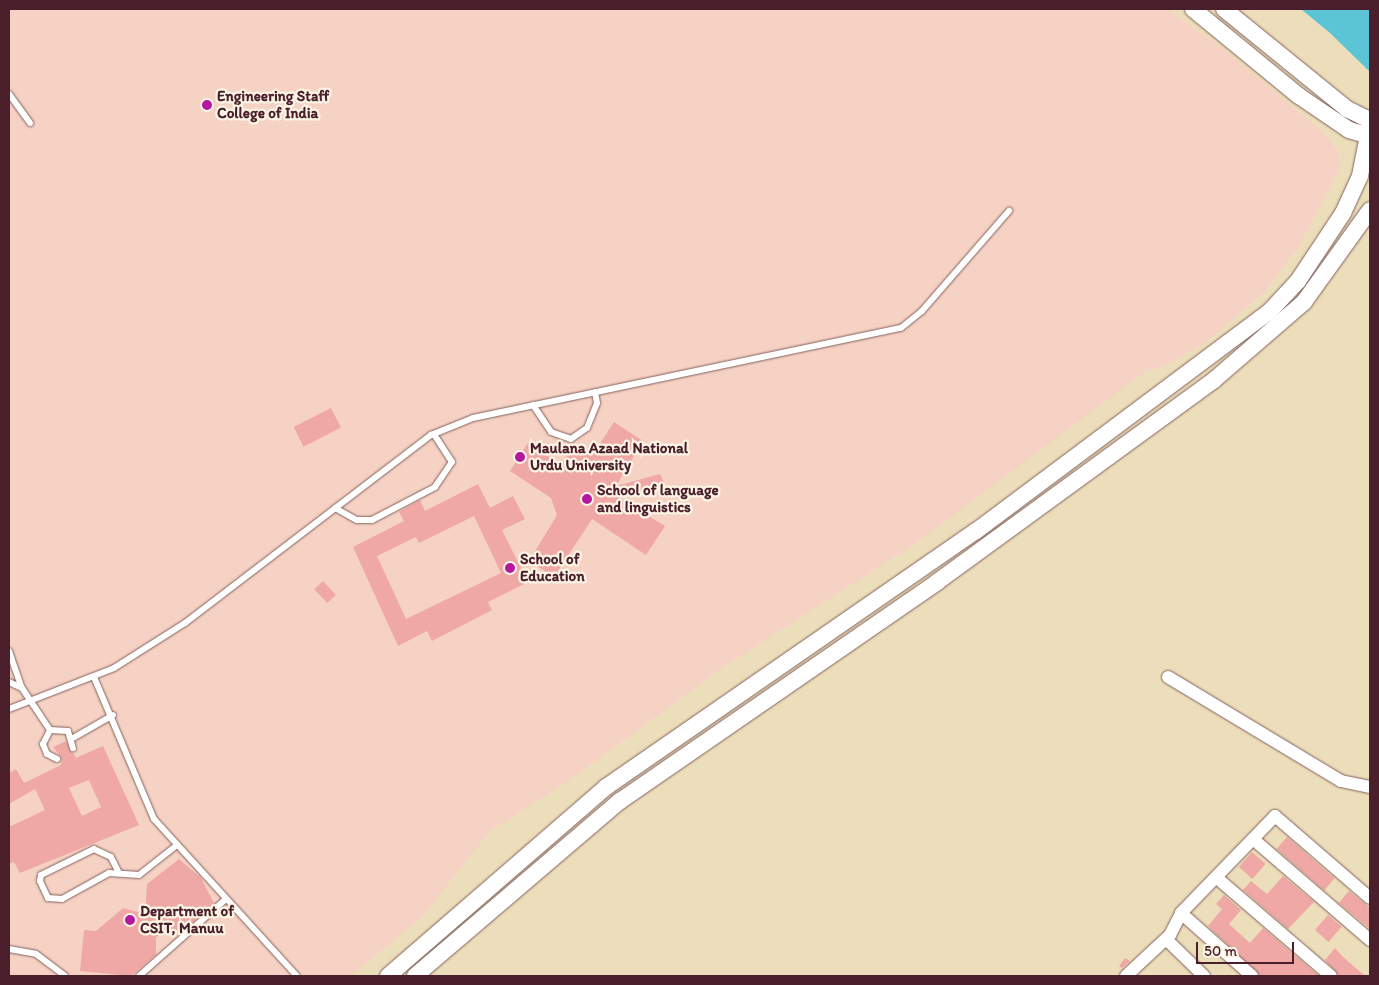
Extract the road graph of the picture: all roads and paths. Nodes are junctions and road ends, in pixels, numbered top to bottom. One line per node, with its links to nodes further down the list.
1 (1193, 9): 5 (street)
2 (1224, 9): 5 (street)
3 (9, 94): 4 (lane)
4 (30, 123)
5 (1370, 129): 38 (street)
6 (1370, 210): 39 (street)
7 (1009, 212): 8 (lane)
8 (596, 392): 9 (lane); 9 (lane)
9 (533, 405): 10 (lane)
10 (434, 434): 11 (lane); 11 (lane)
11 (335, 508): 13 (lane)
12 (9, 651): 16 (lane)
13 (94, 677): 17 (lane); 19 (lane)
14 (1168, 677): 24 (street)
15 (9, 682): 16 (lane)
16 (22, 688): 17 (lane)
17 (28, 701): 18 (lane); 20 (lane)
18 (9, 710)
19 (113, 715): 21 (lane); 26 (lane)
20 (50, 730): 21 (lane); 23 (lane)
21 (73, 738): 22 (lane)
22 (73, 748)
23 (56, 759)
24 (1370, 787)
25 (1253, 839): 28 (street); 29 (street); 33 (street)
26 (177, 845): 27 (lane); 30 (lane)
27 (119, 873): 27 (lane)
28 (1217, 878): 31 (street); 43 (street)
29 (1370, 898)
30 (225, 900): 36 (lane); 37 (lane)
31 (1180, 913): 32 (street); 42 (street)
32 (1166, 939): 40 (street); 41 (street)
33 (1370, 940)
34 (9, 949): 35 (lane)
35 (64, 976)
36 (139, 976)
37 (296, 976)
38 (388, 976)
39 (415, 976)
40 (1126, 976)
41 (1204, 976)
42 (1252, 976)
43 (1331, 976)

